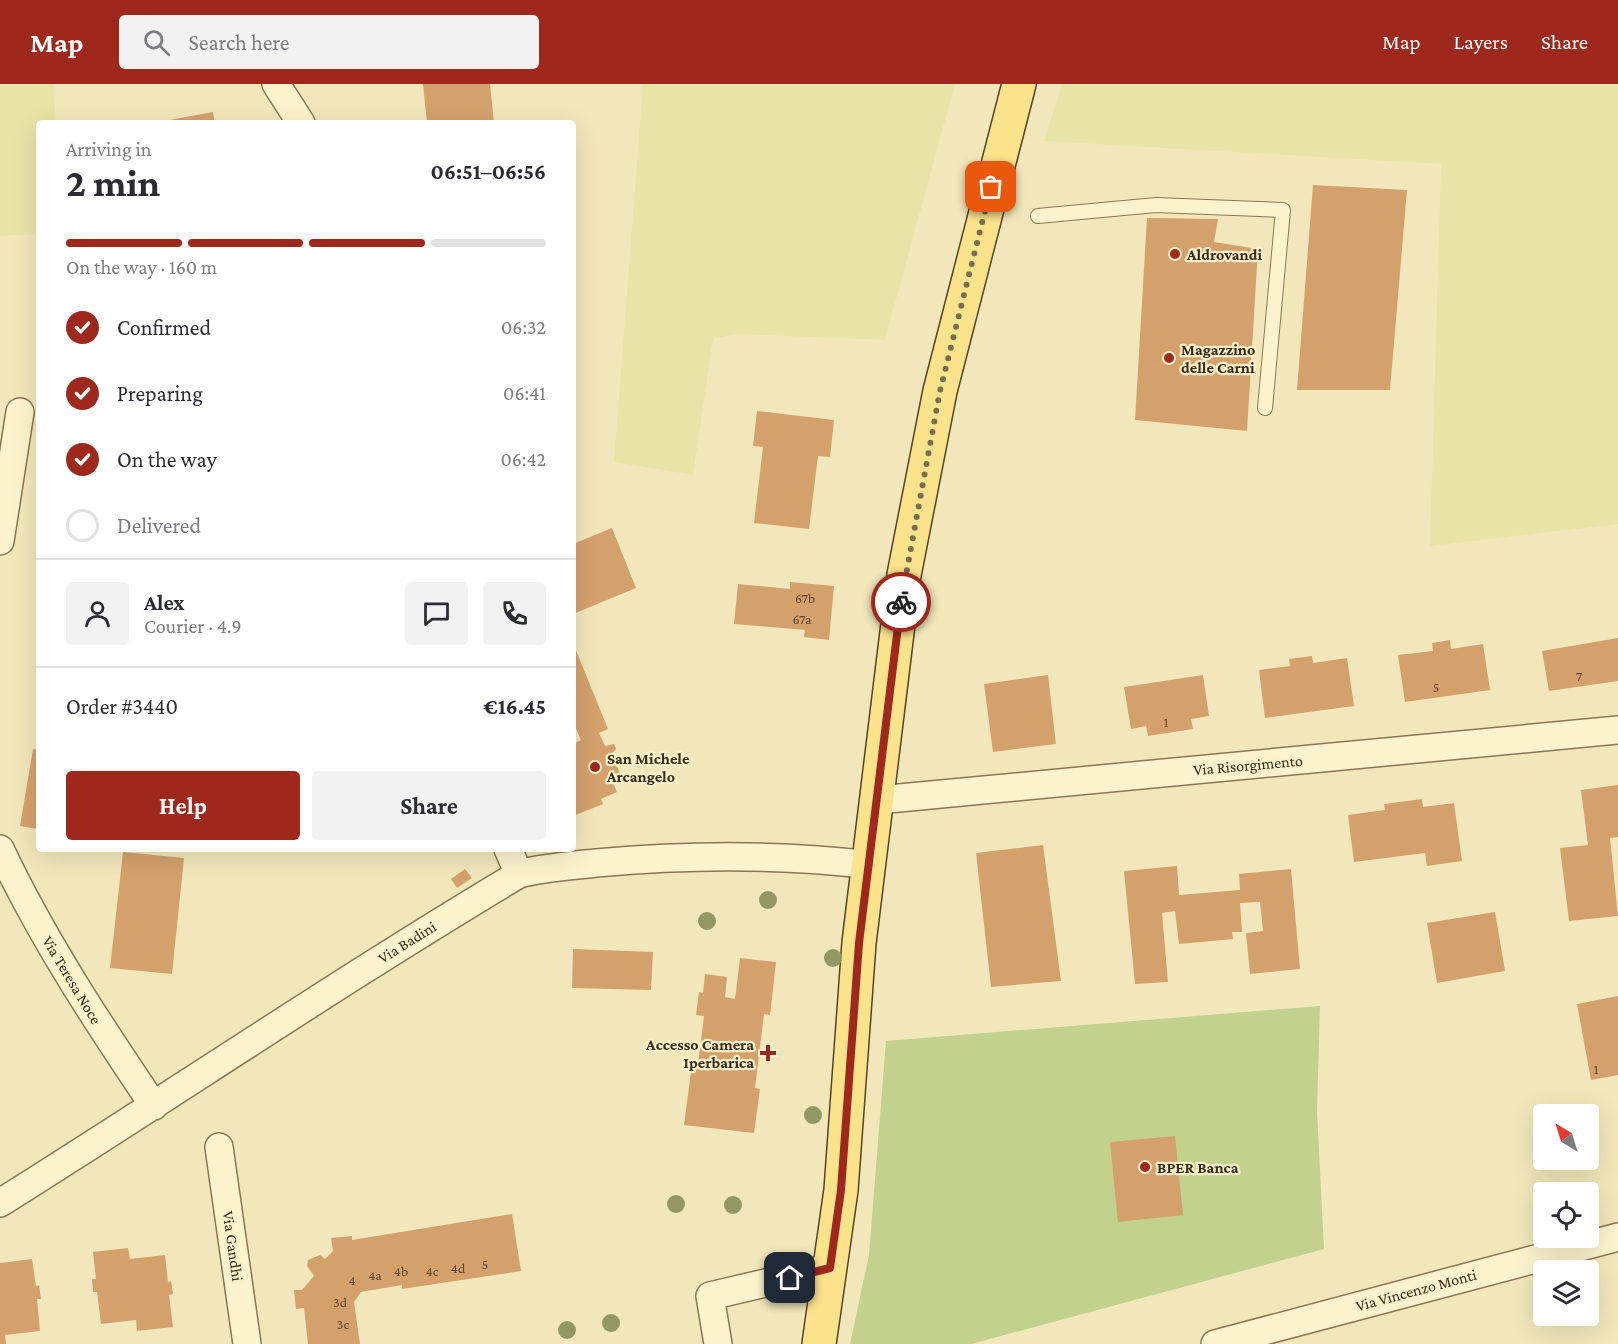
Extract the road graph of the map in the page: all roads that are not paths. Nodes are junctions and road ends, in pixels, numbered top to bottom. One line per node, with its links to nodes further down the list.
1 (276, 84): 3 (street)
2 (1019, 84): 9 (main road)
3 (299, 120)
4 (1038, 216): 5 (lane)
5 (1265, 408)
6 (20, 411): 7 (street)
7 (0, 541)
8 (1618, 730): 9 (street, Via Risorgimento)
9 (878, 800): 12 (main road)
10 (0, 850): 14 (street, Via Teresa Noce)
11 (509, 852): 13 (street)
12 (870, 865): 13 (street, Via Badini); 18 (main road)
13 (519, 874): 14 (street, Via Badini)
14 (154, 1106): 16 (street, Via Badini)
15 (219, 1147): 19 (street, Via Gandhi)
16 (0, 1203)
17 (1618, 1237): 22 (street, Via Vincenzo Monti)
18 (830, 1268): 20 (street); 21 (main road)
19 (247, 1344)
20 (718, 1344)
21 (819, 1344)
22 (1215, 1344)

